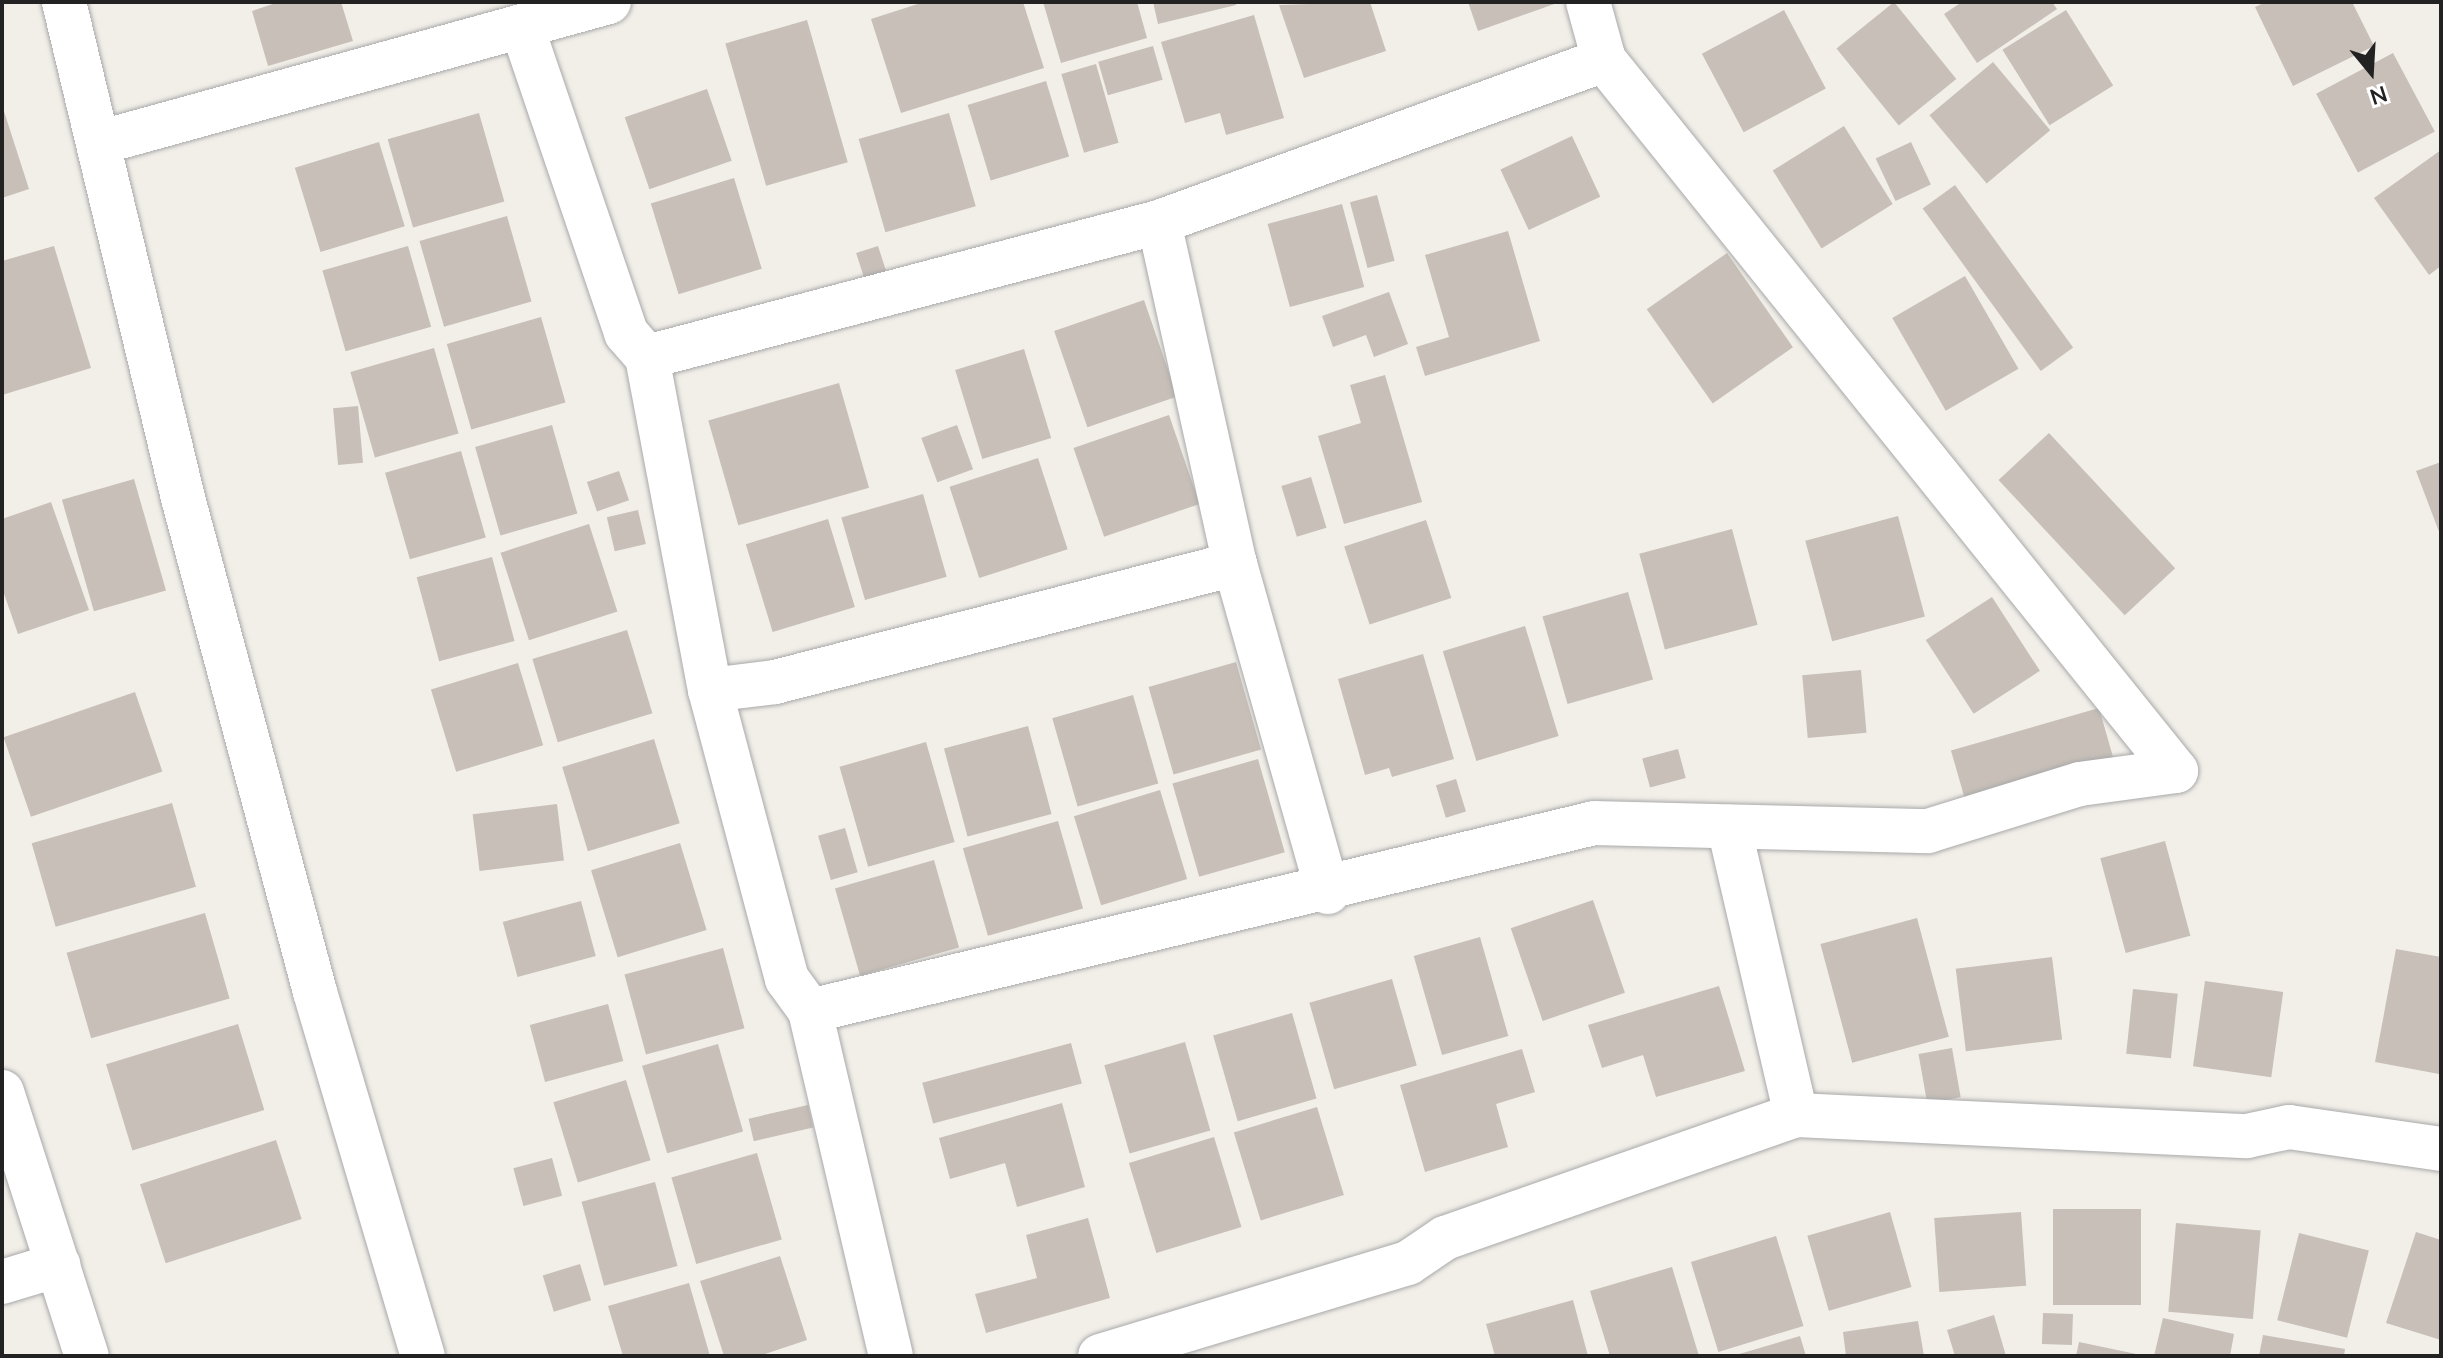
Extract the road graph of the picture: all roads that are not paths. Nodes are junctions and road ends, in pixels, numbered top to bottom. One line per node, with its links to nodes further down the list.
1 (64, 2): 6 (street)
2 (609, 2): 4 (street)
3 (1588, 2): 5 (street)
4 (523, 30): 6 (street); 8 (street)
5 (1604, 60): 7 (street); 11 (street)
6 (98, 143): 20 (street)
7 (1159, 222): 8 (street); 9 (street)
8 (647, 357): 10 (street)
9 (1235, 564): 10 (street); 12 (street)
10 (710, 690): 13 (street)
11 (1729, 827): 12 (street); 15 (street)
12 (1328, 892): 13 (street)
13 (810, 1011): 21 (street)
14 (2, 1092): 17 (street)
15 (1796, 1115): 16 (street); 22 (street)
16 (2441, 1149)
17 (58, 1265): 18 (street); 19 (street)
18 (2, 1282)
19 (87, 1356)
20 (423, 1356)
21 (891, 1356)
22 (1100, 1356)

